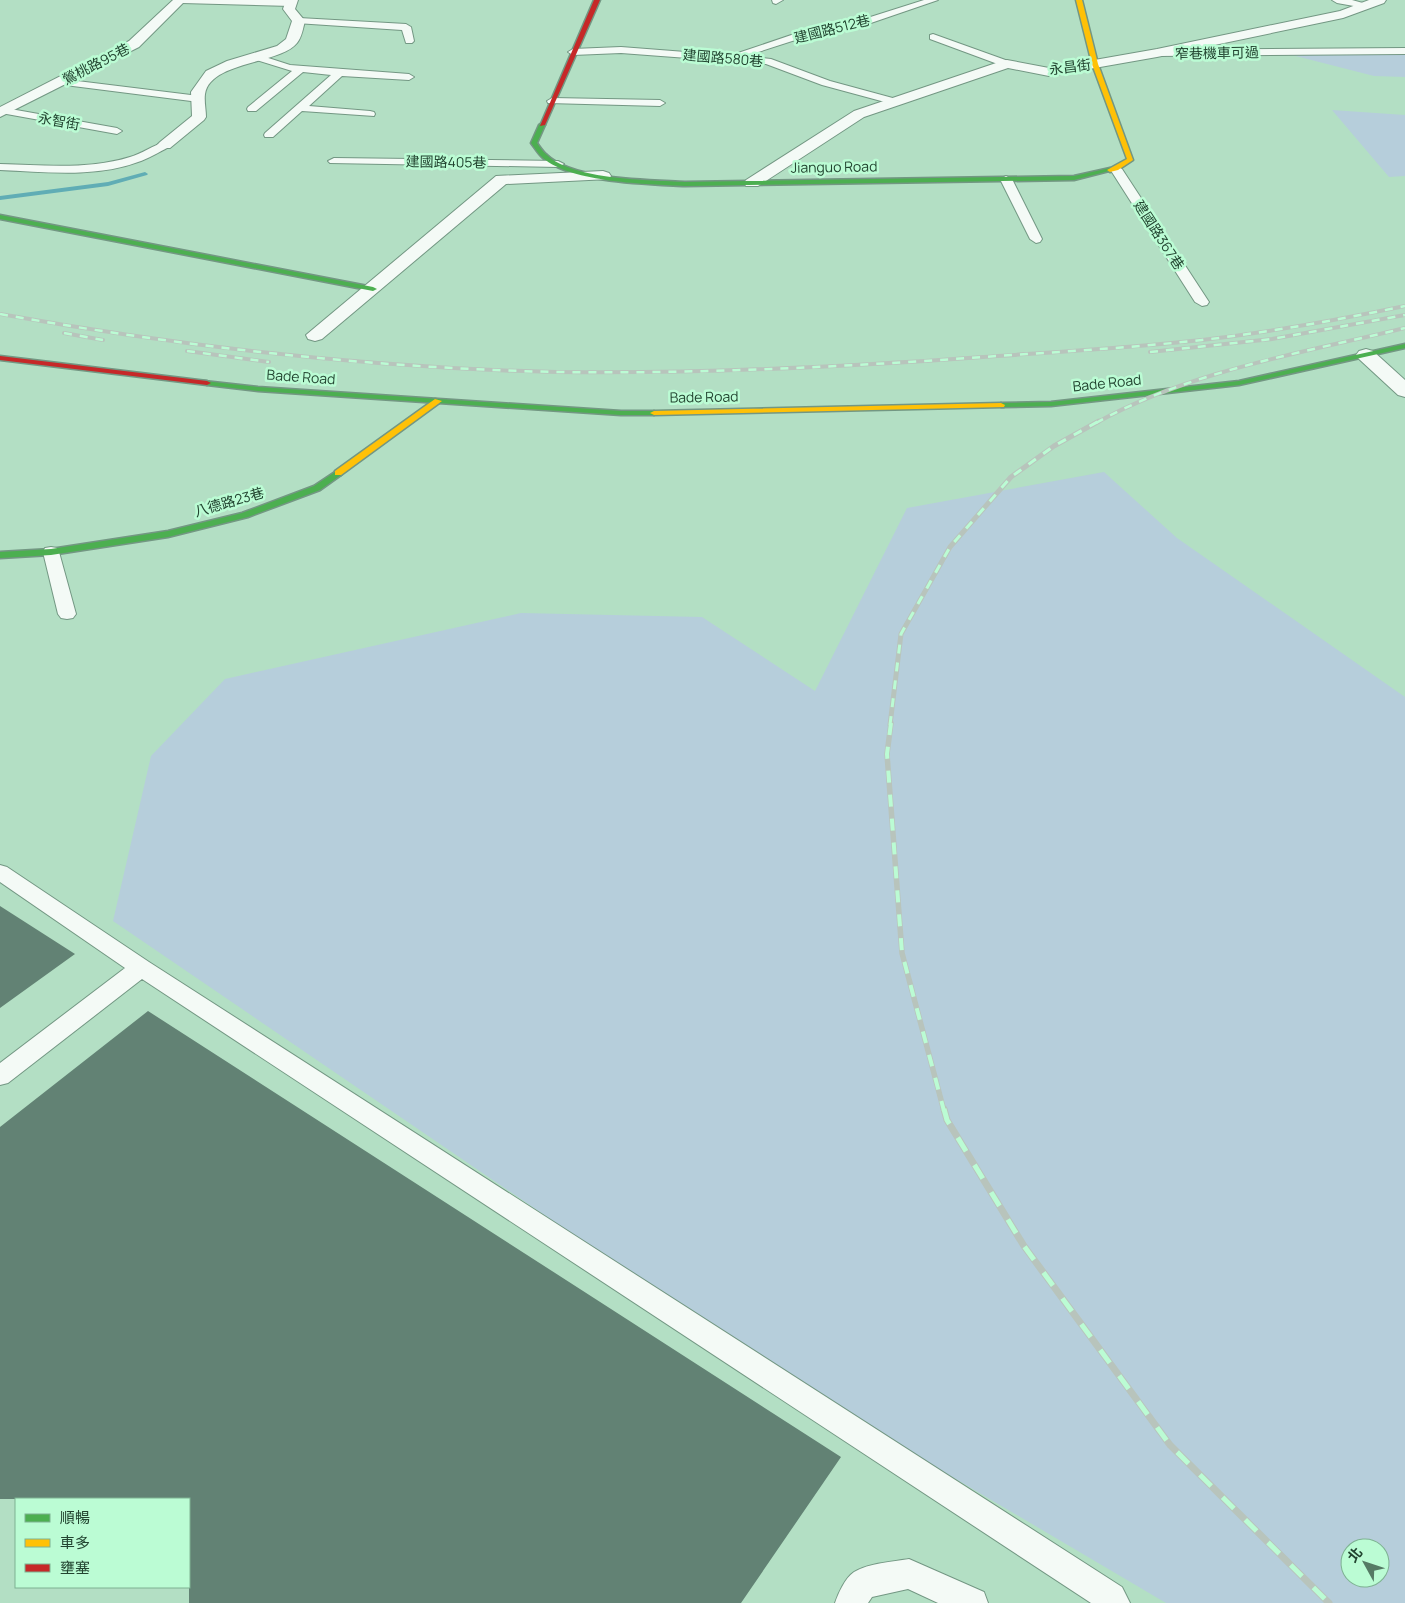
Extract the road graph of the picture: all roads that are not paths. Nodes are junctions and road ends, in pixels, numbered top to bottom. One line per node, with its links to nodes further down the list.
1 (181, 0): 7 (lane); 22 (street, 鶯桃路95巷)
2 (597, 0): 13 (street, Jianguo Road)
3 (933, 0): 16 (lane, 建國路512巷)
4 (1079, 0): 18 (street)
5 (1337, 0): 8 (lane)
6 (1380, 0): 8 (street, 永昌街)
7 (292, 2): 9 (street)
8 (1365, 6): 14 (street, 永昌街)
9 (299, 21): 11 (lane); 15 (street)
10 (932, 38): 17 (lane)
11 (409, 41)
12 (1405, 51): 14 (lane, 窄巷機車可過)
13 (573, 52): 16 (lane, 建國路580巷); 24 (street, Jianguo Road)
14 (1157, 53): 18 (street, 永昌街)
15 (256, 57): 19 (lane); 23 (street)
16 (732, 58): 25 (lane, 建國路580巷)
17 (1007, 64): 18 (street, 永昌街); 25 (street, 永昌街)
18 (1094, 64): 37 (street)
19 (300, 69): 20 (lane); 28 (lane)
20 (340, 72): 21 (lane); 27 (lane)
21 (409, 77)
22 (61, 82): 23 (lane); 29 (street, 鶯桃路95巷)
23 (199, 99): 33 (street)
24 (552, 101): 26 (lane); 35 (street, Jianguo Road)
25 (896, 102): 40 (street, 永昌街)
26 (660, 103)
27 (300, 108): 30 (lane); 32 (lane)
28 (252, 109)
29 (2, 111): 31 (lane, 永智街)
30 (370, 114)
31 (117, 131)
32 (269, 135)
33 (165, 145): 36 (lane)
34 (334, 161): 35 (lane, 建國路405巷)
35 (558, 164): 38 (street, Jianguo Road)
36 (0, 167)
37 (1116, 169): 39 (street, Jianguo Road); 44 (lane, 建國路367巷)
38 (603, 176): 40 (street, Jianguo Road); 43 (street)
39 (1006, 179): 40 (street, Jianguo Road); 42 (lane)
40 (752, 183)
41 (0, 217): 43 (street)
42 (1036, 239)
43 (373, 288): 45 (street)
44 (1202, 302)
45 (315, 335)
46 (1405, 346): 47 (street, Bade Road)
47 (1366, 355): 49 (street); 50 (street, Bade Road)
48 (0, 358): 50 (street, Bade Road)
49 (1405, 391)
50 (438, 401): 51 (street, 八德路23巷)
51 (51, 552): 52 (street, 八德路23巷); 53 (lane)
52 (0, 555)
53 (67, 614)
54 (0, 872): 55 (lane)
55 (141, 968): 56 (lane); 59 (lane)
56 (0, 1076)
57 (850, 1603): 58 (lane)
58 (973, 1603)
59 (1115, 1603)

